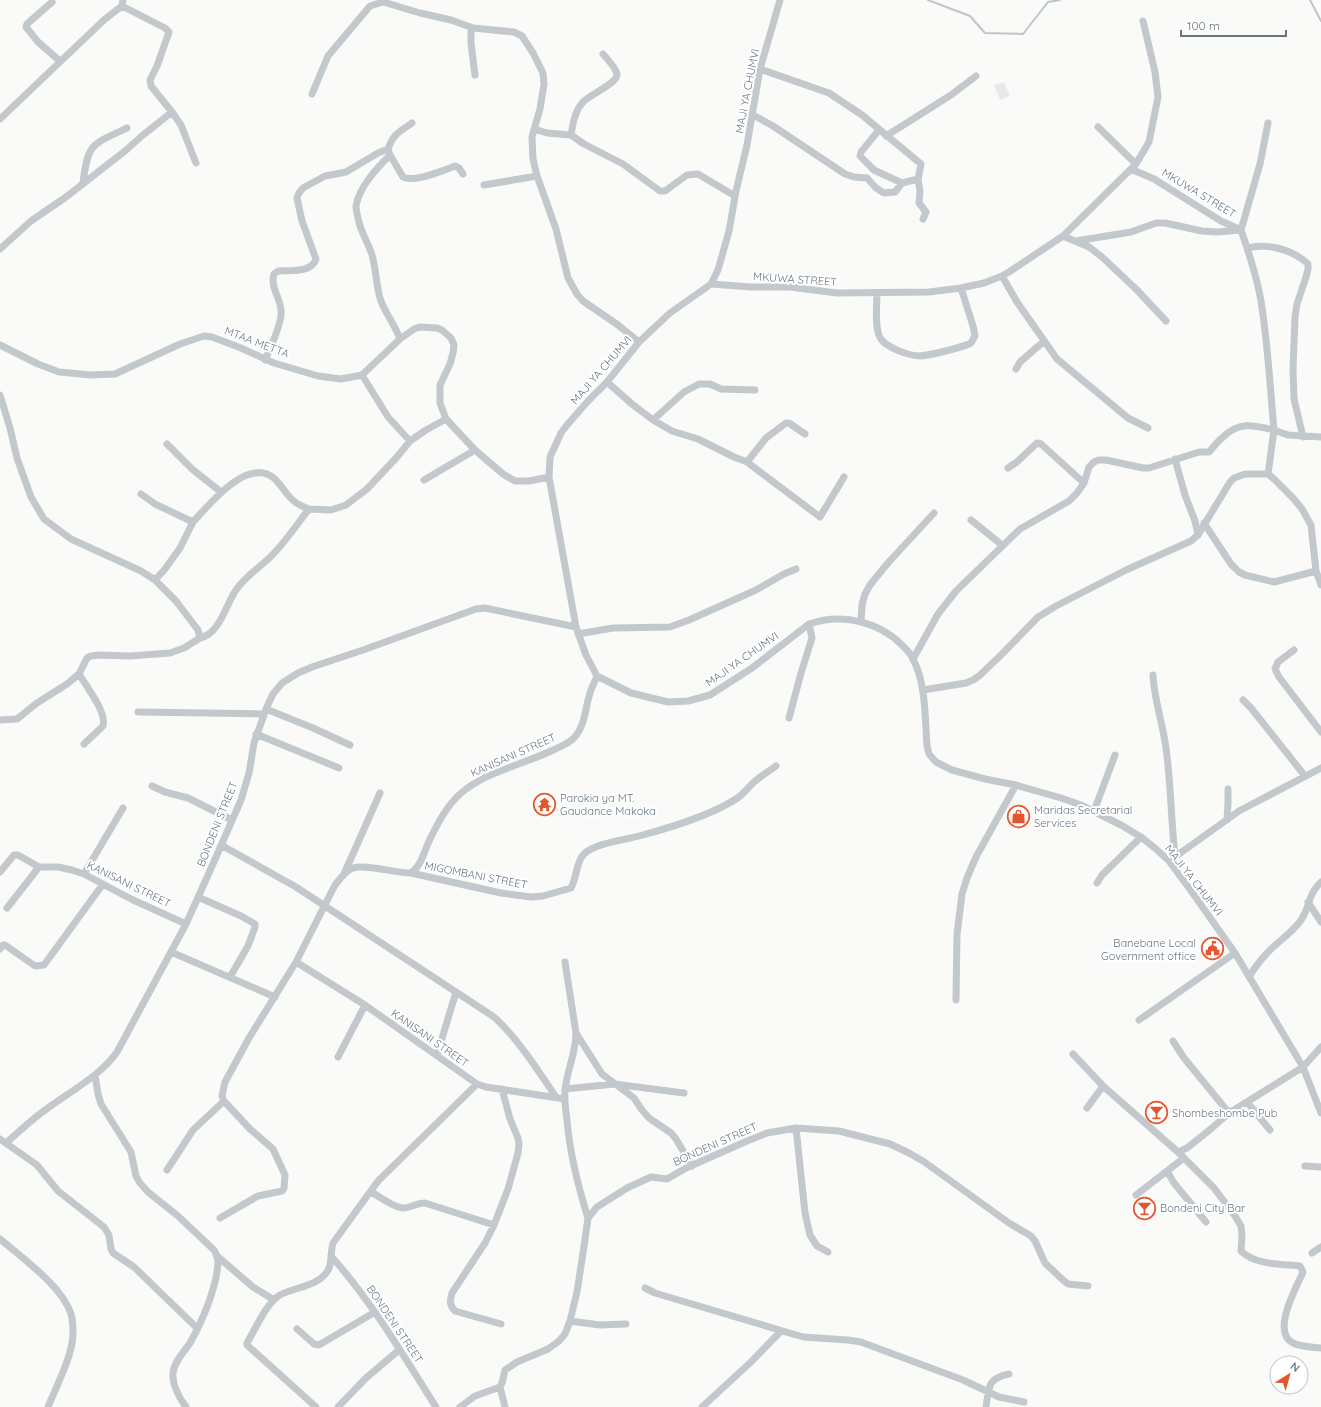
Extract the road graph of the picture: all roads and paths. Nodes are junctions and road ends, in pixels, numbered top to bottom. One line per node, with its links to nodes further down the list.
1 (780, 0): 8 (street, MAJI YA CHUMVI)
2 (52, 2): 7 (street)
3 (123, 3): 7 (street); 12 (street)
4 (1143, 21): 25 (street)
5 (471, 27): 9 (street); 11 (street); 19 (street)
6 (603, 54): 21 (street)
7 (60, 61): 14 (street)
8 (760, 69): 13 (street, MAJI YA CHUMVI); 20 (street)
9 (475, 75)
10 (976, 76): 22 (street)
11 (312, 94)
12 (172, 112): 24 (street); 29 (street)
13 (753, 116): 30 (street); 32 (street, MAJI YA CHUMVI)
14 (0, 119)
15 (412, 123): 23 (street)
16 (1268, 123): 34 (street)
17 (1098, 126): 25 (street)
18 (127, 128): 29 (street)
19 (534, 129): 21 (street); 27 (street)
20 (879, 130): 22 (street); 30 (street)
21 (571, 135): 32 (street)
22 (886, 136): 28 (street)
23 (389, 152): 26 (street); 44 (street); 48 (street)
24 (196, 163)
25 (1134, 167): 34 (street, MKUWA STREET); 35 (street, MKUWA STREET)
26 (463, 174)
27 (537, 176): 31 (street); 45 (street)
28 (918, 180): 30 (street); 33 (street)
29 (83, 183): 38 (street)
30 (902, 183)
31 (484, 185)
32 (735, 196): 40 (street, MAJI YA CHUMVI)
33 (923, 219)
34 (1241, 230): 36 (street); 37 (street, MKUWA STREET)
35 (1063, 236): 36 (street); 39 (street, MKUWA STREET)
36 (1076, 241): 43 (street)
37 (1247, 248): 58 (street, MKUWA STREET); 60 (street)
38 (0, 249)
39 (1002, 276): 41 (street, MKUWA STREET); 46 (street)
40 (711, 284): 42 (street, MKUWA STREET); 45 (street, MAJI YA CHUMVI)
41 (960, 288): 42 (street, MKUWA STREET); 42 (street)
42 (877, 293)
43 (1166, 321)
44 (400, 339): 50 (street); 55 (street)
45 (639, 342): 51 (street, MAJI YA CHUMVI)
46 (1044, 342): 49 (street); 57 (street)
47 (0, 345): 48 (street, MTAA METTA)
48 (265, 360): 50 (street, MTAA METTA)
49 (1016, 369)
50 (362, 375): 62 (street)
51 (608, 382): 56 (street); 69 (street, MAJI YA CHUMVI)
52 (754, 390): 56 (street)
53 (0, 395): 54 (street)
54 (2, 410): 84 (street)
55 (446, 419): 62 (street); 64 (street)
56 (653, 420): 66 (street)
57 (1148, 428)
58 (1274, 430): 60 (street); 65 (street); 68 (street, MKUWA STREET)
59 (805, 434): 66 (street)
60 (1303, 437): 61 (street)
61 (1321, 437)
62 (410, 441): 75 (street)
63 (167, 444): 73 (street)
64 (475, 450): 69 (street); 71 (street)
65 (1175, 459): 72 (street); 80 (street)
66 (747, 462): 70 (street)
67 (1008, 468): 72 (street)
68 (1268, 474): 79 (street); 83 (street)
69 (549, 476): 88 (street, MAJI YA CHUMVI)
70 (844, 477)
71 (424, 480)
72 (1084, 483): 81 (street)
73 (220, 492): 75 (street); 78 (street)
74 (141, 494): 78 (street)
75 (309, 510): 89 (street)
76 (934, 514): 86 (street)
77 (971, 520): 81 (street)
78 (193, 522): 84 (street)
79 (1204, 523): 80 (street); 83 (street)
80 (1198, 534): 95 (street)
81 (1002, 545): 91 (street)
82 (796, 569): 88 (street)
83 (1316, 571): 85 (street)
84 (154, 580): 89 (street)
85 (1321, 585)
86 (861, 621): 87 (street, MAJI YA CHUMVI); 91 (street, MAJI YA CHUMVI)
87 (809, 624): 94 (street, MAJI YA CHUMVI); 99 (street)
88 (577, 630): 94 (street, MAJI YA CHUMVI); 97 (street, BONDENI STREET)
89 (200, 638): 92 (street)
90 (1294, 650): 101 (street)
91 (913, 659): 95 (street, MAJI YA CHUMVI)
92 (79, 674): 100 (street); 103 (street)
93 (1153, 675): 120 (street)
94 (597, 676): 124 (street, KANISANI STREET)
95 (923, 690): 110 (street, MAJI YA CHUMVI)
96 (1243, 700): 109 (street)
97 (265, 711): 98 (street); 102 (street, BONDENI STREET); 104 (street)
98 (138, 712)
99 (789, 718)
100 (0, 720)
101 (1321, 732)
102 (256, 734): 107 (street); 116 (street, BONDENI STREET)
103 (84, 744)
104 (350, 745)
105 (1115, 755): 115 (street)
106 (776, 766): 124 (street, MIGOMBANI STREET)
107 (339, 768)
108 (1321, 768): 109 (street)
109 (1305, 776): 117 (street)
110 (1016, 785): 115 (street, MAJI YA CHUMVI); 145 (street)
111 (152, 786): 116 (street)
112 (1228, 789): 117 (street)
113 (380, 793): 126 (street)
114 (123, 808): 125 (street)
115 (1094, 811): 118 (street, MAJI YA CHUMVI)
116 (232, 820): 119 (street, BONDENI STREET)
117 (1227, 820): 120 (street)
118 (1141, 836): 121 (street, MAJI YA CHUMVI); 127 (street)
119 (221, 845): 130 (street, BONDENI STREET); 132 (street)
120 (1175, 856): 121 (street)
121 (1169, 861): 138 (street, MAJI YA CHUMVI)
122 (39, 866): 123 (street, KANISANI STREET); 125 (street, KANISANI STREET); 133 (street)
123 (0, 872)
124 (411, 873): 126 (street)
125 (84, 874): 129 (street, KANISANI STREET)
126 (344, 874): 132 (street)
127 (1097, 882)
128 (1321, 882): 131 (street)
129 (103, 884): 135 (street, KANISANI STREET); 136 (street)
130 (198, 897): 135 (street, BONDENI STREET); 141 (street)
131 (1308, 902): 134 (street); 142 (street)
132 (325, 906): 139 (street); 143 (street)
133 (7, 908)
134 (1321, 922)
135 (186, 924): 137 (street, BONDENI STREET)
136 (0, 949)
137 (171, 952): 141 (street); 155 (street, BONDENI STREET)
138 (1235, 953): 142 (street, MAJI YA CHUMVI); 147 (street)
139 (296, 962): 144 (street); 146 (street, KANISANI STREET)
140 (565, 962): 148 (street)
141 (230, 976): 144 (street)
142 (1249, 977): 154 (street, MAJI YA CHUMVI)
143 (456, 992): 152 (street); 162 (street)
144 (275, 997): 164 (street)
145 (956, 1000)
146 (365, 1006): 152 (street, KANISANI STREET); 153 (street)
147 (1139, 1020)
148 (576, 1033): 157 (street); 160 (street)
149 (1173, 1041): 167 (street)
150 (1321, 1047): 154 (street)
151 (1073, 1054): 158 (street)
152 (438, 1056): 156 (street, KANISANI STREET)
153 (338, 1057)
154 (1303, 1067): 165 (street); 168 (street, MAJI YA CHUMVI)
155 (95, 1075): 171 (street, BONDENI STREET); 189 (street)
156 (477, 1084): 159 (street, KANISANI STREET); 179 (street)
157 (614, 1084): 160 (street); 161 (street); 174 (street)
158 (1103, 1086): 166 (street); 172 (street)
159 (502, 1089): 162 (street, KANISANI STREET); 184 (street)
160 (565, 1089): 163 (street)
161 (684, 1093)
162 (556, 1097): 163 (street, KANISANI STREET)
163 (565, 1099): 182 (street)
164 (224, 1101): 177 (street); 181 (street)
165 (1247, 1102): 167 (street); 170 (street)
166 (1087, 1108)
167 (1229, 1113): 172 (street)
168 (1321, 1113)
169 (796, 1128): 174 (street, BONDENI STREET); 187 (street); 191 (street, BONDENI STREET)
170 (1270, 1130)
171 (3, 1141): 198 (street)
172 (1178, 1152): 173 (street)
173 (1184, 1158): 178 (street); 201 (street)
174 (692, 1166): 182 (street, BONDENI STREET)
175 (1305, 1166): 176 (street)
176 (1321, 1167)
177 (167, 1170)
178 (1167, 1171): 180 (street); 183 (street)
179 (371, 1192): 184 (street); 190 (street)
180 (1136, 1195)
181 (220, 1218)
182 (588, 1218): 195 (street)
183 (1206, 1222)
184 (494, 1225): 196 (street)
185 (0, 1239): 207 (street)
186 (1321, 1246): 188 (street)
187 (828, 1252)
188 (1312, 1253)
189 (217, 1256): 193 (street); 198 (street)
190 (331, 1256): 193 (street); 194 (street, BONDENI STREET)
191 (1088, 1286)
192 (645, 1288): 200 (street)
193 (274, 1300): 209 (street)
194 (375, 1312): 199 (street); 202 (street, BONDENI STREET)
195 (570, 1321): 197 (street); 204 (street)
196 (501, 1324)
197 (626, 1324)
198 (197, 1328): 208 (street)
199 (297, 1329)
200 (781, 1331): 205 (street); 214 (street)
201 (1321, 1348)
202 (399, 1350): 210 (street); 211 (street, BONDENI STREET)
203 (1009, 1374): 205 (street)
204 (500, 1387): 212 (street); 213 (street)
205 (989, 1392): 206 (street); 215 (street)
206 (1024, 1402)
207 (48, 1407)
208 (186, 1407)
209 (316, 1407)
210 (338, 1407)
211 (436, 1407)
212 (460, 1407)
213 (505, 1407)
214 (702, 1407)
215 (986, 1407)

